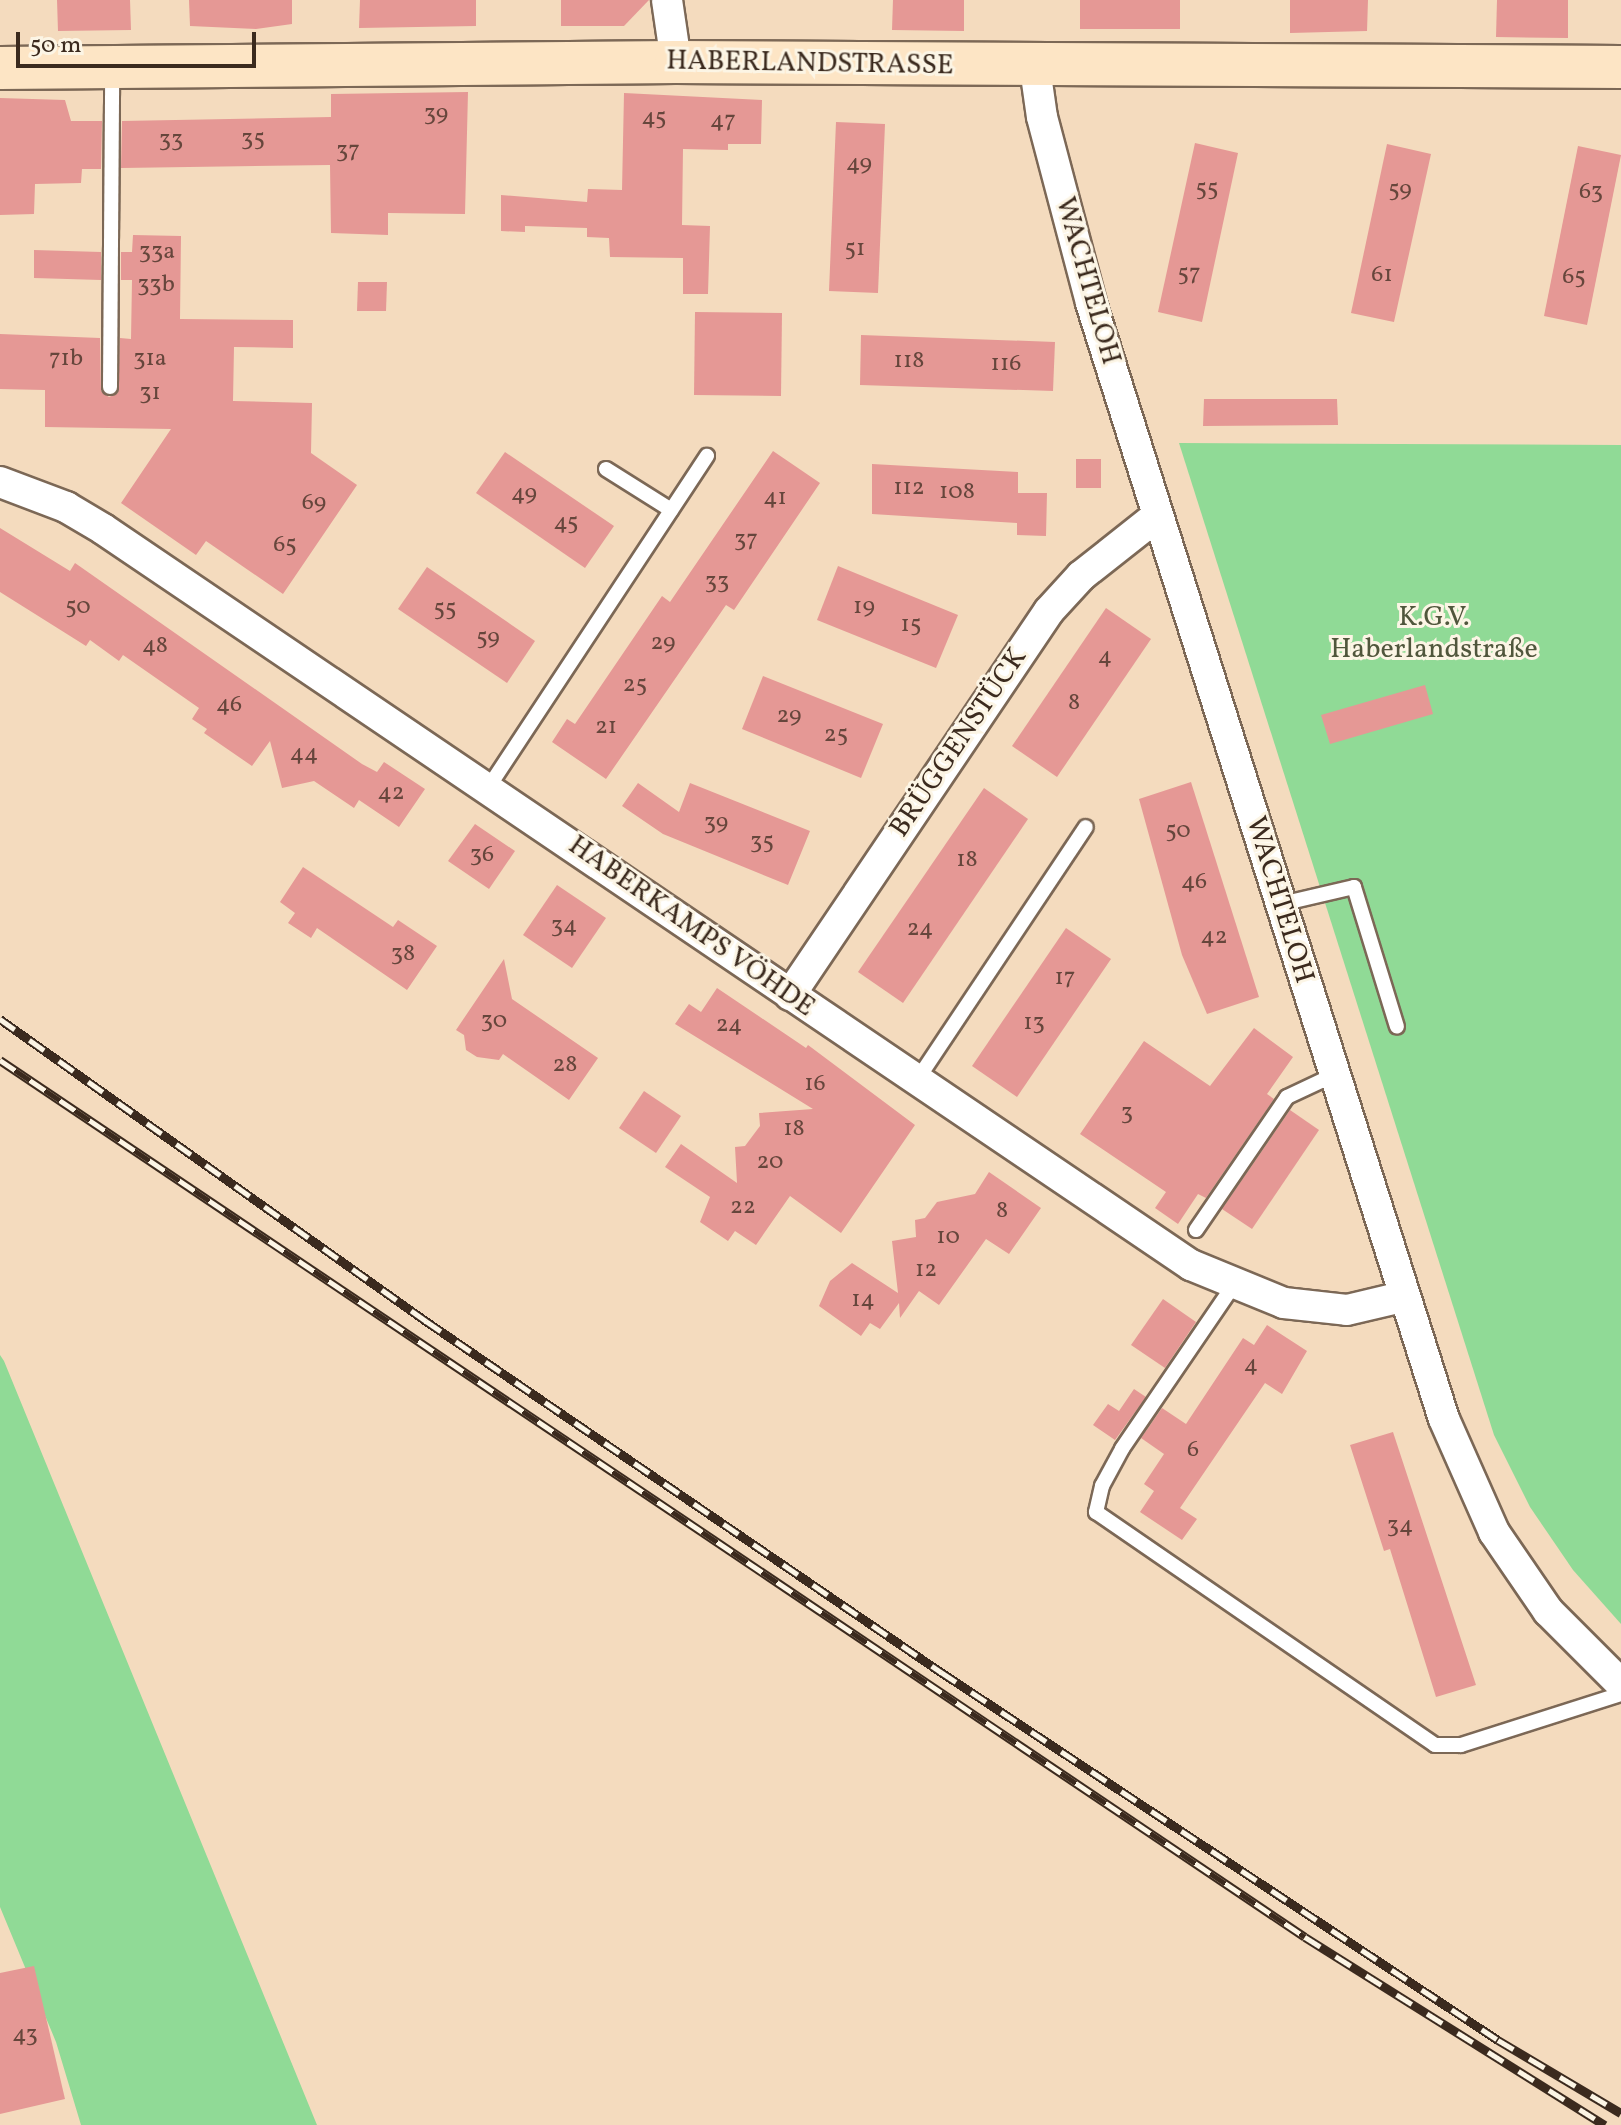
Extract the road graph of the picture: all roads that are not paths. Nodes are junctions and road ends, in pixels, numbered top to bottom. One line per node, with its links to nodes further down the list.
1 (667, 0): 2 (street)
2 (676, 62): 3 (street, HABERLANDSTRASSE); 6 (street, HABERLANDSTRASSE)
3 (112, 67): 5 (street, HABERLANDSTRASSE); 7 (lane)
4 (1621, 67): 6 (street, HABERLANDSTRASSE)
5 (0, 68)
6 (1035, 68): 12 (street, WACHTELOH)
7 (110, 387)
8 (707, 456): 11 (lane)
9 (606, 469): 11 (lane)
10 (0, 482): 13 (street, HABERKAMPS VÖHDE)
11 (671, 510): 13 (lane)
12 (1157, 516): 15 (street, WACHTELOH); 16 (street, BRÜGGENSTÜCK)
13 (488, 788): 16 (street, HABERKAMPS VÖHDE)
14 (1086, 827): 19 (lane)
15 (1281, 904): 17 (lane); 18 (street, WACHTELOH)
16 (790, 995): 19 (street, HABERKAMPS VÖHDE)
17 (1397, 1027)
18 (1334, 1075): 20 (lane); 22 (street, WACHTELOH)
19 (917, 1081): 21 (street, HABERKAMPS VÖHDE)
20 (1196, 1230)
21 (1233, 1286): 22 (street, HABERKAMPS VÖHDE); 24 (lane)
22 (1402, 1297): 23 (street, WACHTELOH)
23 (1621, 1684)
24 (1621, 1694)

